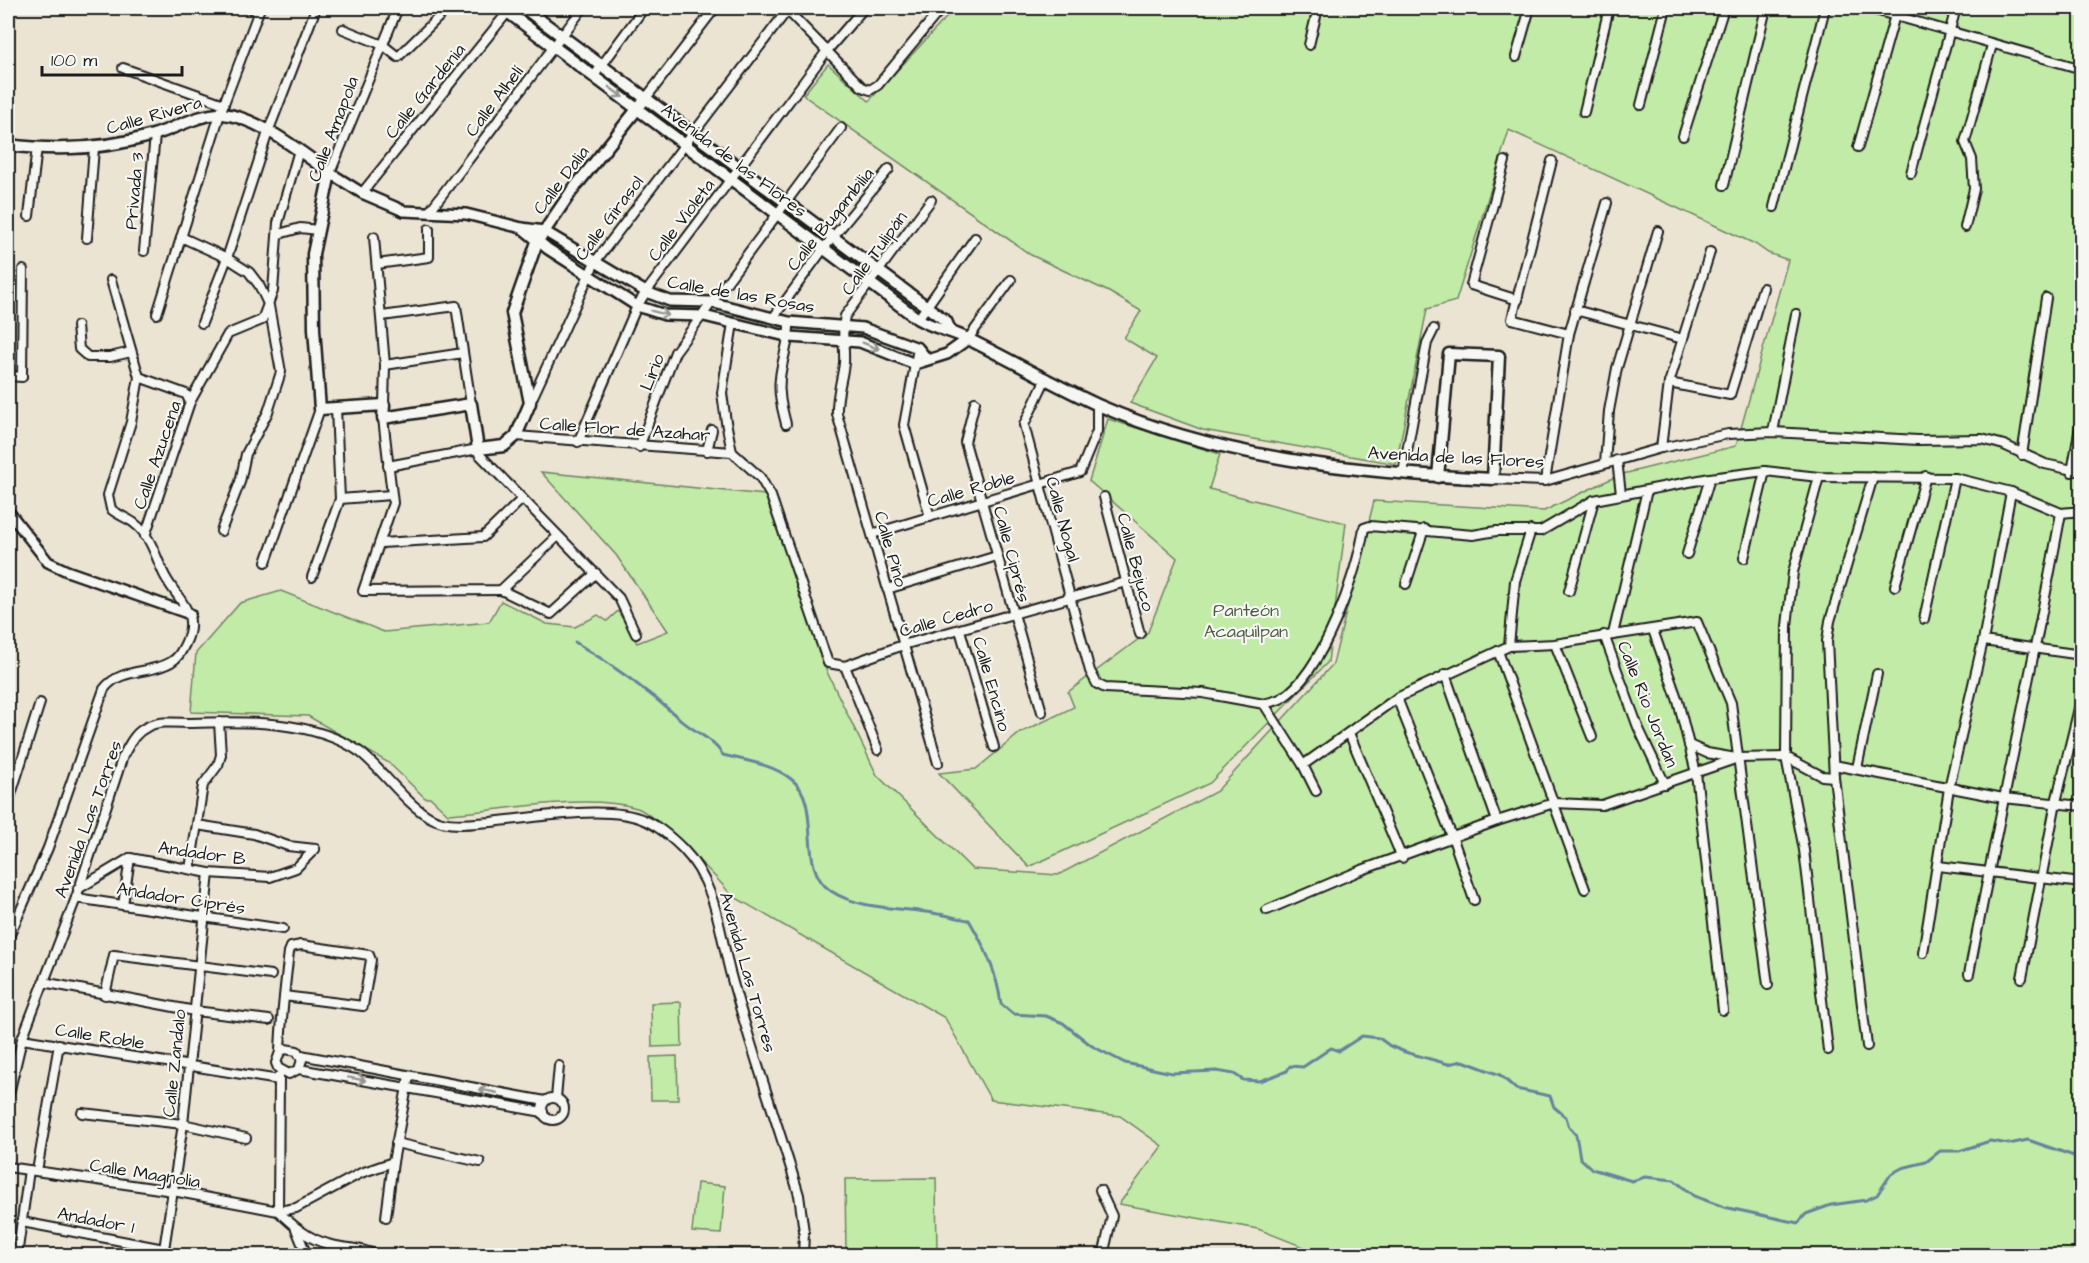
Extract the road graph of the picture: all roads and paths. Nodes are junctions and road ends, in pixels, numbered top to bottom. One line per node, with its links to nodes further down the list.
1 (249, 8): 20 (street)
2 (316, 8): 43 (street)
3 (398, 8): 27 (street, Calle Amapola)
4 (448, 8): 27 (street)
5 (524, 8): 26 (main road, Avenida de las Flores)
6 (583, 8): 26 (street, Calle Alhelí)
7 (644, 8): 33 (street)
8 (715, 8): 37 (street, Calle Dalia)
9 (787, 8): 31 (street); 44 (street, Calle Girasol)
10 (864, 8): 31 (street, Calle Violeta)
11 (1318, 8): 28 (street)
12 (1530, 8): 32 (street)
13 (1609, 8): 41 (street)
14 (1666, 8): 38 (street)
15 (1724, 8): 46 (street)
16 (1767, 8): 60 (street)
17 (1825, 8): 65 (street)
18 (1868, 8): 23 (street)
19 (1956, 8): 25 (street)
20 (259, 9): 40 (street)
21 (507, 9): 30 (main road, Avenida de las Flores); 61 (street, Calle Gardenia)
22 (940, 10): 31 (street)
23 (1896, 11): 25 (street); 50 (street)
24 (343, 29): 27 (street)
25 (1949, 31): 29 (street); 57 (street)
26 (562, 36): 30 (street, Calle Alhelí); 33 (main road, Avenida de las Flores)
27 (383, 45): 58 (street, Calle Amapola)
28 (1308, 45)
29 (1992, 45): 35 (street); 69 (street)
30 (554, 47): 36 (main road, Avenida de las Flores); 66 (street, Calle Alhelí)
31 (826, 52): 55 (street, Calle Violeta)
32 (1516, 57)
33 (602, 63): 36 (street); 37 (main road, Avenida de las Flores)
34 (123, 68): 40 (street)
35 (2082, 69)
36 (594, 76): 39 (main road, Avenida de las Flores, one-way to 39)
37 (646, 98): 39 (main road, Calle Dalia); 44 (main road, Avenida de las Flores)
38 (1641, 105)
39 (638, 108): 48 (main road, Avenida de las Flores); 73 (main road, Calle Dalia)
40 (222, 109): 43 (main road, Calle Rivera); 45 (main road, Calle Rivera); 76 (street)
41 (1584, 112)
42 (841, 128): 63 (street, Lirio)
43 (268, 132): 52 (main road, Calle Rivera); 85 (street)
44 (693, 134): 48 (street, Calle Girasol); 55 (main road, Avenida de las Flores)
45 (155, 135): 51 (main road, Calle Rivera); 83 (street, Privada 3)
46 (1683, 136)
47 (8, 144): 49 (main road, Calle Rivera)
48 (684, 145): 59 (main road, Avenida de las Flores); 86 (street, Calle Girasol)
49 (37, 147): 51 (main road, Calle Rivera); 68 (street)
50 (1858, 147)
51 (94, 148): 78 (street)
52 (299, 150): 58 (main road, Calle Rivera); 75 (street)
53 (1505, 161): 97 (street)
54 (1552, 161): 97 (street)
55 (740, 167): 59 (street, Calle Violeta); 63 (main road, Avenida de las Flores)
56 (889, 169): 79 (street, Calle Bugambilia)
57 (1911, 172)
58 (330, 173): 61 (street, Calle de las Rosas); 72 (main road, Calle Amapola)
59 (730, 179): 67 (main road, Avenida de las Flores); 95 (street, Calle Violeta)
60 (1724, 185)
61 (362, 193): 66 (street, Calle de las Rosas)
62 (932, 200): 89 (street, Calle Tulipán)
63 (785, 203): 67 (street, Lirio); 79 (main road, Avenida de las Flores)
64 (1607, 203): 102 (street)
65 (1774, 207)
66 (429, 212): 70 (street, Calle de las Rosas)
67 (776, 214): 82 (main road, Avenida de las Flores); 98 (street, Lirio)
68 (29, 216)
69 (1965, 227)
70 (522, 228): 73 (street, Calle de las Rosas); 81 (street, Calle de las Rosas)
71 (429, 229): 87 (street)
72 (318, 230): 75 (street); 139 (main road, Calle Amapola)
73 (544, 231): 81 (main road, Calle Dalia); 86 (street, Calle de las Rosas)
74 (1658, 231): 113 (street)
75 (279, 234): 99 (street)
76 (181, 237): 85 (street); 103 (street)
77 (374, 237): 87 (street)
78 (87, 238)
79 (832, 238): 82 (street, Calle Bugambilia); 89 (main road, Avenida de las Flores)
80 (975, 238): 101 (street)
81 (537, 242): 90 (street, Calle de las Rosas); 134 (main road, Calle Dalia)
82 (824, 248): 93 (main road, Avenida de las Flores); 107 (street, Calle Bugambilia)
83 (144, 251)
84 (1710, 252): 120 (street)
85 (227, 258): 99 (street); 110 (street)
86 (596, 262): 90 (street, Calle Girasol); 95 (street, Calle de las Rosas)
87 (377, 264): 105 (street)
88 (23, 270): 128 (street)
89 (879, 273): 93 (street, Calle Tulipán); 101 (main road, Avenida de las Flores)
90 (587, 274): 100 (street, Calle de las Rosas); 134 (street, Calle Girasol)
91 (111, 280): 123 (street)
92 (1011, 280): 119 (street)
93 (871, 283): 108 (main road, Avenida de las Flores); 112 (street, Calle Tulipán)
94 (1763, 288): 131 (street)
95 (645, 292): 98 (street, Calle de las Rosas); 100 (street, Calle Violeta)
96 (2046, 298): 152 (street)
97 (1518, 300): 117 (street)
98 (710, 302): 106 (street, Lirio); 107 (street, Calle de las Rosas)
99 (269, 306): 132 (street, Calle Azucena); 184 (street)
100 (637, 306): 106 (street, Calle de las Rosas, one-way to 106); 146 (street, Calle Violeta)
101 (926, 307): 108 (street); 116 (main road, Avenida de las Flores)
102 (1575, 310): 113 (street); 117 (street)
103 (157, 314)
104 (1796, 314): 144 (street)
105 (382, 316): 124 (street); 127 (street)
106 (704, 316): 111 (street, Calle de las Rosas); 147 (street, Lirio)
107 (773, 318): 109 (street, Calle de las Rosas)
108 (918, 319): 116 (main road, Avenida de las Flores)
109 (789, 322): 112 (street, Calle de las Rosas); 118 (street)
110 (202, 323)
111 (733, 323): 118 (street, Calle de las Rosas); 151 (street)
112 (843, 325): 121 (street, Calle Pino); 122 (street, Calle de las Rosas)
113 (1629, 325): 120 (street); 154 (street)
114 (77, 326): 123 (street)
115 (1434, 329): 159 (street)
116 (950, 330): 119 (main road, Avenida de las Flores)
117 (1569, 334): 167 (street)
118 (790, 337): 121 (street, Calle de las Rosas); 142 (street)
119 (968, 339): 125 (street); 130 (main road, Avenida de las Flores)
120 (1683, 339): 131 (street)
121 (844, 340): 126 (street, Calle de las Rosas, one-way to 126); 185 (street, Calle Pino)
122 (918, 348): 125 (street); 126 (street)
123 (131, 352): 129 (street)
124 (463, 353): 127 (street); 135 (street)
125 (927, 359): 126 (street)
126 (915, 363): 181 (street)
127 (385, 365): 136 (street)
128 (8, 375)
129 (139, 377): 132 (street); 186 (street)
130 (1046, 378): 137 (main road, Avenida de las Flores); 168 (street, Calle Nogal)
131 (1669, 383): 148 (street)
132 (190, 402): 186 (street, Calle Azucena)
133 (975, 402): 177 (street, Calle Ciprés)
134 (530, 403): 145 (main road, Calle Girasol)
135 (471, 404): 141 (main road); 149 (main road)
136 (384, 405): 138 (main road); 141 (main road)
137 (1097, 405): 159 (main road, Avenida de las Flores); 168 (street, Calle Roble)
138 (336, 408): 139 (main road); 174 (street)
139 (320, 409): 192 (street)
140 (2082, 415): 157 (street)
141 (383, 418): 155 (street)
142 (786, 424)
143 (712, 430): 150 (street)
144 (1773, 432): 148 (street, Avenida de las Flores); 152 (street, Avenida de las Flores)
145 (516, 436): 146 (street, Calle Flor de Azahar); 149 (main road)
146 (578, 442): 147 (street, Calle Flor de Azahar)
147 (639, 447): 150 (street, Calle Flor de Azahar)
148 (1661, 448): 153 (street, Avenida de las Flores)
149 (478, 449): 155 (street); 175 (street)
150 (707, 451): 151 (street, Calle Flor de Azahar)
151 (732, 452): 217 (street)
152 (2022, 455): 157 (street, Avenida de las Flores)
153 (1617, 460): 154 (street, Avenida de las Flores); 172 (street)
154 (1605, 463): 167 (street, Avenida de las Flores)
155 (388, 466): 171 (street)
156 (1765, 471): 162 (street); 164 (street); 191 (street)
157 (2072, 472): 158 (street, Avenida de las Flores)
158 (2082, 472)
159 (1403, 474): 161 (main road, Avenida de las Flores)
160 (1926, 476): 163 (street); 165 (street); 197 (street)
161 (1438, 477): 166 (main road, Avenida de las Flores); 166 (main road)
162 (1819, 477): 163 (street); 231 (street)
163 (1873, 477): 235 (street)
164 (1710, 478): 169 (street); 189 (street)
165 (1955, 478): 170 (street); 204 (street)
166 (1493, 479): 167 (street, Avenida de las Flores)
167 (1545, 481)
168 (1038, 485): 177 (street, Calle Roble); 201 (street, Calle Nogal)
169 (1647, 490): 172 (street); 209 (street)
170 (2011, 492): 180 (street); 210 (street)
171 (391, 495): 174 (street); 188 (street)
172 (1621, 495): 176 (street)
173 (1104, 497): 195 (street, Calle Bejuco)
174 (340, 499): 194 (street)
175 (521, 500): 187 (street); 188 (street)
176 (1594, 500): 183 (street); 200 (street)
177 (982, 502): 181 (street, Calle Roble); 190 (street, Calle Ciprés)
178 (8, 511): 202 (street)
179 (2082, 512): 180 (street)
180 (2061, 513): 214 (street)
181 (930, 517): 185 (street, Calle Roble)
182 (1424, 529): 183 (street); 196 (street); 223 (street)
183 (1531, 530): 213 (street)
184 (222, 531)
185 (872, 534): 198 (street, Calle Pino)
186 (145, 536): 202 (street, Calle Azucena)
187 (558, 536): 193 (street); 199 (street)
188 (381, 543): 199 (street)
189 (1687, 554)
190 (997, 556): 198 (street); 203 (street, Calle Ciprés)
191 (1744, 558)
192 (266, 562)
193 (596, 573): 199 (street); 207 (street)
194 (312, 577)
195 (1126, 582): 201 (street, Calle Cedro); 208 (street, Calle Bejuco)
196 (1406, 584)
197 (1895, 586)
198 (887, 589): 212 (street, Calle Pino)
199 (501, 590)
200 (1569, 591)
201 (1069, 597): 203 (street, Calle Cedro); 223 (street, Calle Nogal)
202 (190, 614): 264 (street, Avenida Las Torres)
203 (1013, 614): 205 (street, Calle Cedro); 224 (street, Calle Ciprés)
204 (1924, 619)
205 (960, 630): 212 (street, Calle Cedro); 229 (street, Calle Encino)
206 (1653, 630): 209 (street); 228 (street); 232 (street)
207 (636, 634)
208 (1140, 634)
209 (1608, 635): 211 (street); 239 (street, Calle Rio Jordan)
210 (1983, 641): 214 (street); 240 (street)
211 (1555, 644): 213 (street); 227 (street)
212 (903, 645): 217 (street, Calle Cedro); 233 (street, Calle Pino)
213 (1509, 646): 215 (street)
214 (2036, 648): 216 (street); 242 (street)
215 (1498, 651): 218 (street); 244 (street)
216 (2082, 655)
217 (845, 666): 230 (street)
218 (1445, 674): 221 (street); 247 (street)
219 (1876, 674): 236 (street)
220 (2082, 696): 243 (street)
221 (1397, 698): 226 (street); 249 (street)
222 (40, 703): 245 (street)
223 (1264, 704): 234 (street)
224 (1042, 712)
225 (219, 722): 248 (street); 259 (street, Avenida Las Torres); 315 (street, Avenida Las Torres)
226 (1349, 733): 234 (street); 251 (street)
227 (1592, 737)
228 (1689, 745): 232 (street); 237 (street)
229 (994, 747)
230 (878, 750)
231 (1786, 757): 232 (street); 238 (street); 283 (street)
232 (1738, 758): 237 (street); 274 (street)
233 (938, 763)
234 (1303, 765): 241 (street)
235 (1834, 765): 236 (street); 238 (street)
236 (1857, 768): 240 (street)
237 (1696, 773): 239 (street); 277 (street)
238 (1834, 777): 282 (street)
239 (1665, 783): 244 (street)
240 (1949, 788): 242 (street); 252 (street)
241 (1316, 791)
242 (2003, 798): 243 (street); 254 (street)
243 (2056, 802): 246 (street); 256 (street)
244 (1554, 803): 247 (street); 258 (street)
245 (8, 804)
246 (2082, 806)
247 (1497, 821): 249 (street)
248 (197, 825): 253 (street); 255 (street, Andador B)
249 (1453, 838): 251 (street); 260 (street)
250 (130, 858): 253 (street, Andador B); 259 (street); 261 (street)
251 (1402, 858): 262 (street)
252 (1938, 866): 254 (street); 268 (street)
253 (190, 869): 255 (street, Andador B)
254 (1989, 872): 256 (street); 271 (street)
255 (209, 873): 265 (street, Calle Zandalo)
256 (2042, 878): 257 (street); 272 (street)
257 (2082, 884)
258 (1585, 889)
259 (77, 893): 261 (street, Andador Ciprés); 273 (street, Avenida Las Torres)
260 (1474, 900)
261 (123, 905): 265 (street, Andador Ciprés)
262 (1267, 910)
263 (8, 912): 264 (street)
264 (16, 915): 267 (street, Avenida Las Torres)
265 (206, 917): 266 (street, Andador Ciprés); 269 (street, Calle Zandalo)
266 (283, 929)
267 (8, 939)
268 (1923, 953)
269 (200, 966): 270 (street); 275 (street); 278 (street, Calle Zandalo)
270 (271, 975)
271 (1969, 975)
272 (2022, 978)
273 (43, 982): 275 (street); 280 (street, Avenida Las Torres)
274 (1768, 985)
275 (105, 995): 278 (street)
276 (284, 996): 276 (street); 284 (street)
277 (1723, 1010)
278 (195, 1011): 279 (street); 286 (street, Calle Zandalo)
279 (269, 1020)
280 (22, 1039): 281 (street, Calle Roble); 293 (street, Avenida Las Torres)
281 (59, 1044): 286 (street, Calle Roble); 304 (street)
282 (1867, 1046)
283 (1828, 1050)
284 (280, 1052): 285 (street); 288 (street)
285 (301, 1056): 289 (street); 290 (street)
286 (189, 1066): 291 (street, Calle Roble); 298 (street, Calle Zandalo)
287 (559, 1066): 294 (street)
288 (278, 1068): 289 (street); 291 (street)
289 (299, 1069): 292 (street, one-way to 292)
290 (409, 1076): 292 (street); 295 (street, one-way to 290)
291 (279, 1080): 307 (street)
292 (407, 1087): 296 (street); 300 (street)
293 (8, 1098)
294 (556, 1098): 295 (street); 296 (street)
295 (545, 1101): 296 (street)
296 (543, 1112)
297 (82, 1113): 298 (street)
298 (183, 1124): 299 (street); 306 (street, Calle Zandalo)
299 (246, 1138)
300 (396, 1143): 301 (street); 302 (street)
301 (393, 1162): 307 (street); 308 (street)
302 (480, 1162)
303 (8, 1167): 304 (street, Calle Magnolia)
304 (33, 1170): 306 (street, Calle Magnolia); 309 (street)
305 (1100, 1190): 316 (street)
306 (173, 1191): 307 (street, Calle Magnolia); 311 (street, Calle Zandalo)
307 (278, 1211): 310 (street)
308 (386, 1217)
309 (22, 1222): 311 (street, Andador 1); 312 (street)
310 (296, 1229): 313 (street); 314 (street)
311 (163, 1252)
312 (17, 1256)
313 (307, 1256)
314 (378, 1256)
315 (803, 1256)
316 (1103, 1256)

